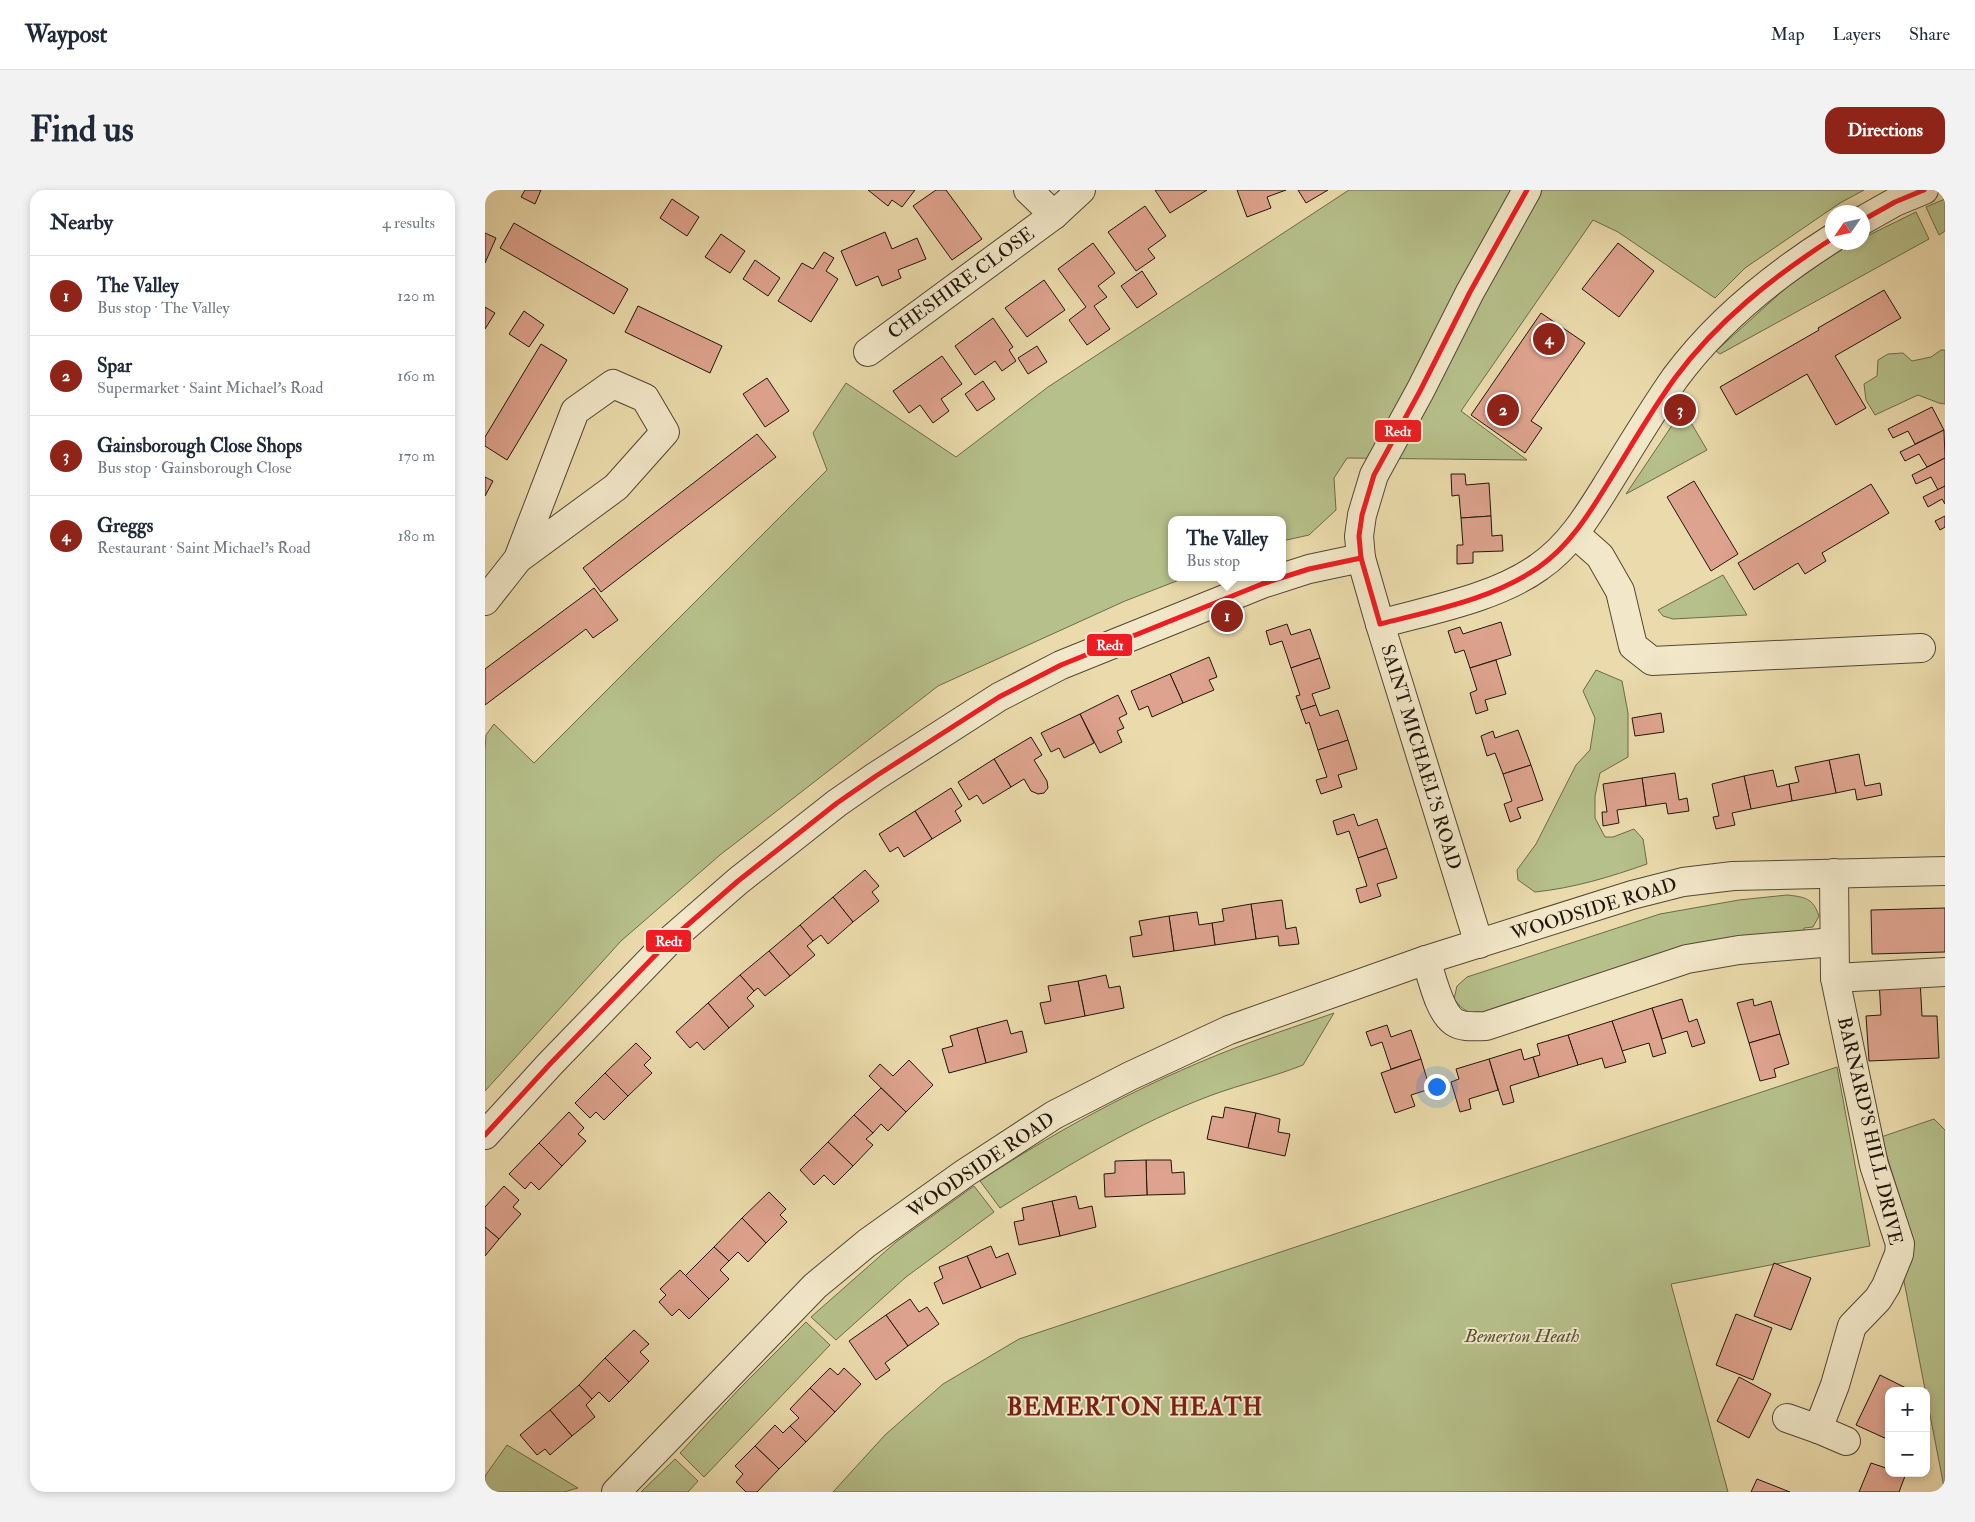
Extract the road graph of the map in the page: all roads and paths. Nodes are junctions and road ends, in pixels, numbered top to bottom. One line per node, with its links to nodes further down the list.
1 (1028, 190): 5 (street, CHESHIRE CLOSE)
2 (1081, 190): 5 (street, CHESHIRE CLOSE)
3 (1527, 190): 10 (street, SAINT MICHAEL'S ROAD)
4 (1924, 190): 6 (street)
5 (1054, 214): 8 (street, CHESHIRE CLOSE)
6 (1870, 216)
7 (1825, 243): 9 (street)
8 (868, 352)
9 (1575, 534): 15 (street); 16 (street)
10 (1361, 558): 12 (street); 15 (street, SAINT MICHAEL'S ROAD)
11 (518, 559): 11 (street); 14 (street)
12 (1286, 576)
13 (1271, 581): 24 (street)
14 (485, 601)
15 (1379, 624): 20 (street, SAINT MICHAEL'S ROAD)
16 (1921, 648)
17 (1945, 871): 18 (street, WOODSIDE ROAD)
18 (1835, 873): 19 (street, BARNARD'S HILL DRIVE); 20 (street, WOODSIDE ROAD)
19 (1834, 942): 21 (street); 23 (street, BARNARD'S HILL DRIVE)
20 (1479, 944): 21 (street, WOODSIDE ROAD)
21 (1426, 960): 28 (street, WOODSIDE ROAD)
22 (1945, 972): 23 (street)
23 (1835, 978): 26 (street, BARNARD'S HILL DRIVE)
24 (485, 1135)
25 (1787, 1418): 26 (street)
26 (1818, 1429): 27 (street)
27 (1846, 1441)
28 (616, 1492)

